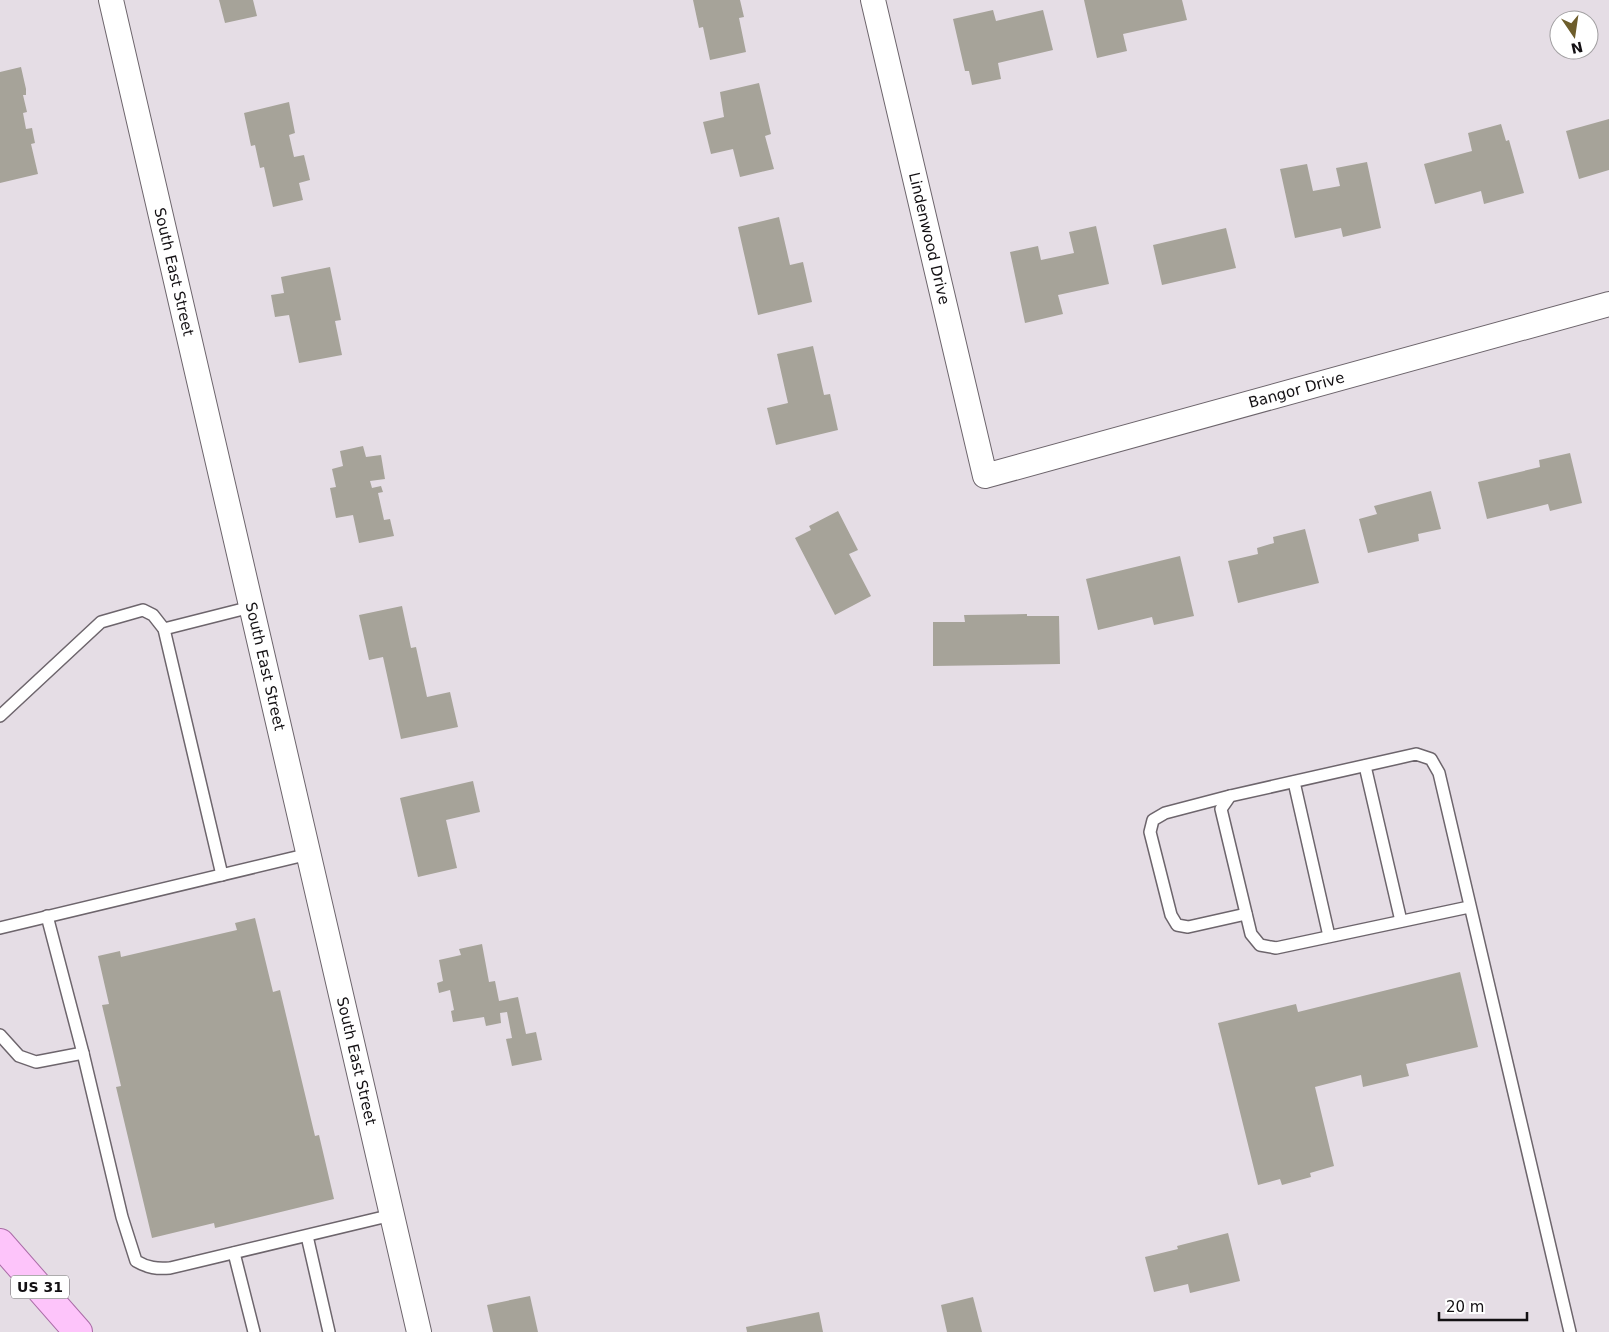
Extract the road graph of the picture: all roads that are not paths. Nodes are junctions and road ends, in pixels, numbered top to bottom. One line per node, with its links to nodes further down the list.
1 (111, 0): 5 (street, South East Street)
2 (873, 0): 4 (street, Lindenwood Drive)
3 (1609, 304): 4 (street, Bangor Drive)
4 (985, 476)
5 (252, 607): 6 (lane); 11 (street, South East Street)
6 (164, 629): 7 (lane); 12 (lane)
7 (0, 716)
8 (1365, 766): 9 (lane); 13 (lane); 16 (lane)
9 (1294, 782): 10 (lane); 18 (lane)
10 (1230, 796): 14 (lane); 14 (lane)
11 (309, 854): 12 (lane); 21 (street, South East Street)
12 (222, 875): 15 (lane)
13 (1469, 907): 16 (lane); 29 (lane)
14 (1246, 914): 18 (lane)
15 (47, 916): 17 (lane); 20 (lane)
16 (1401, 921): 18 (lane)
17 (0, 928)
18 (1329, 936)
19 (0, 1035): 20 (lane)
20 (83, 1052): 24 (lane)
21 (392, 1215): 22 (lane); 28 (street, South East Street)
22 (306, 1236): 24 (lane); 27 (lane)
23 (0, 1243): 25 (main road, US 31)
24 (234, 1253): 26 (lane)
25 (78, 1332)
26 (254, 1332)
27 (329, 1332)
28 (419, 1332)
29 (1570, 1332)

